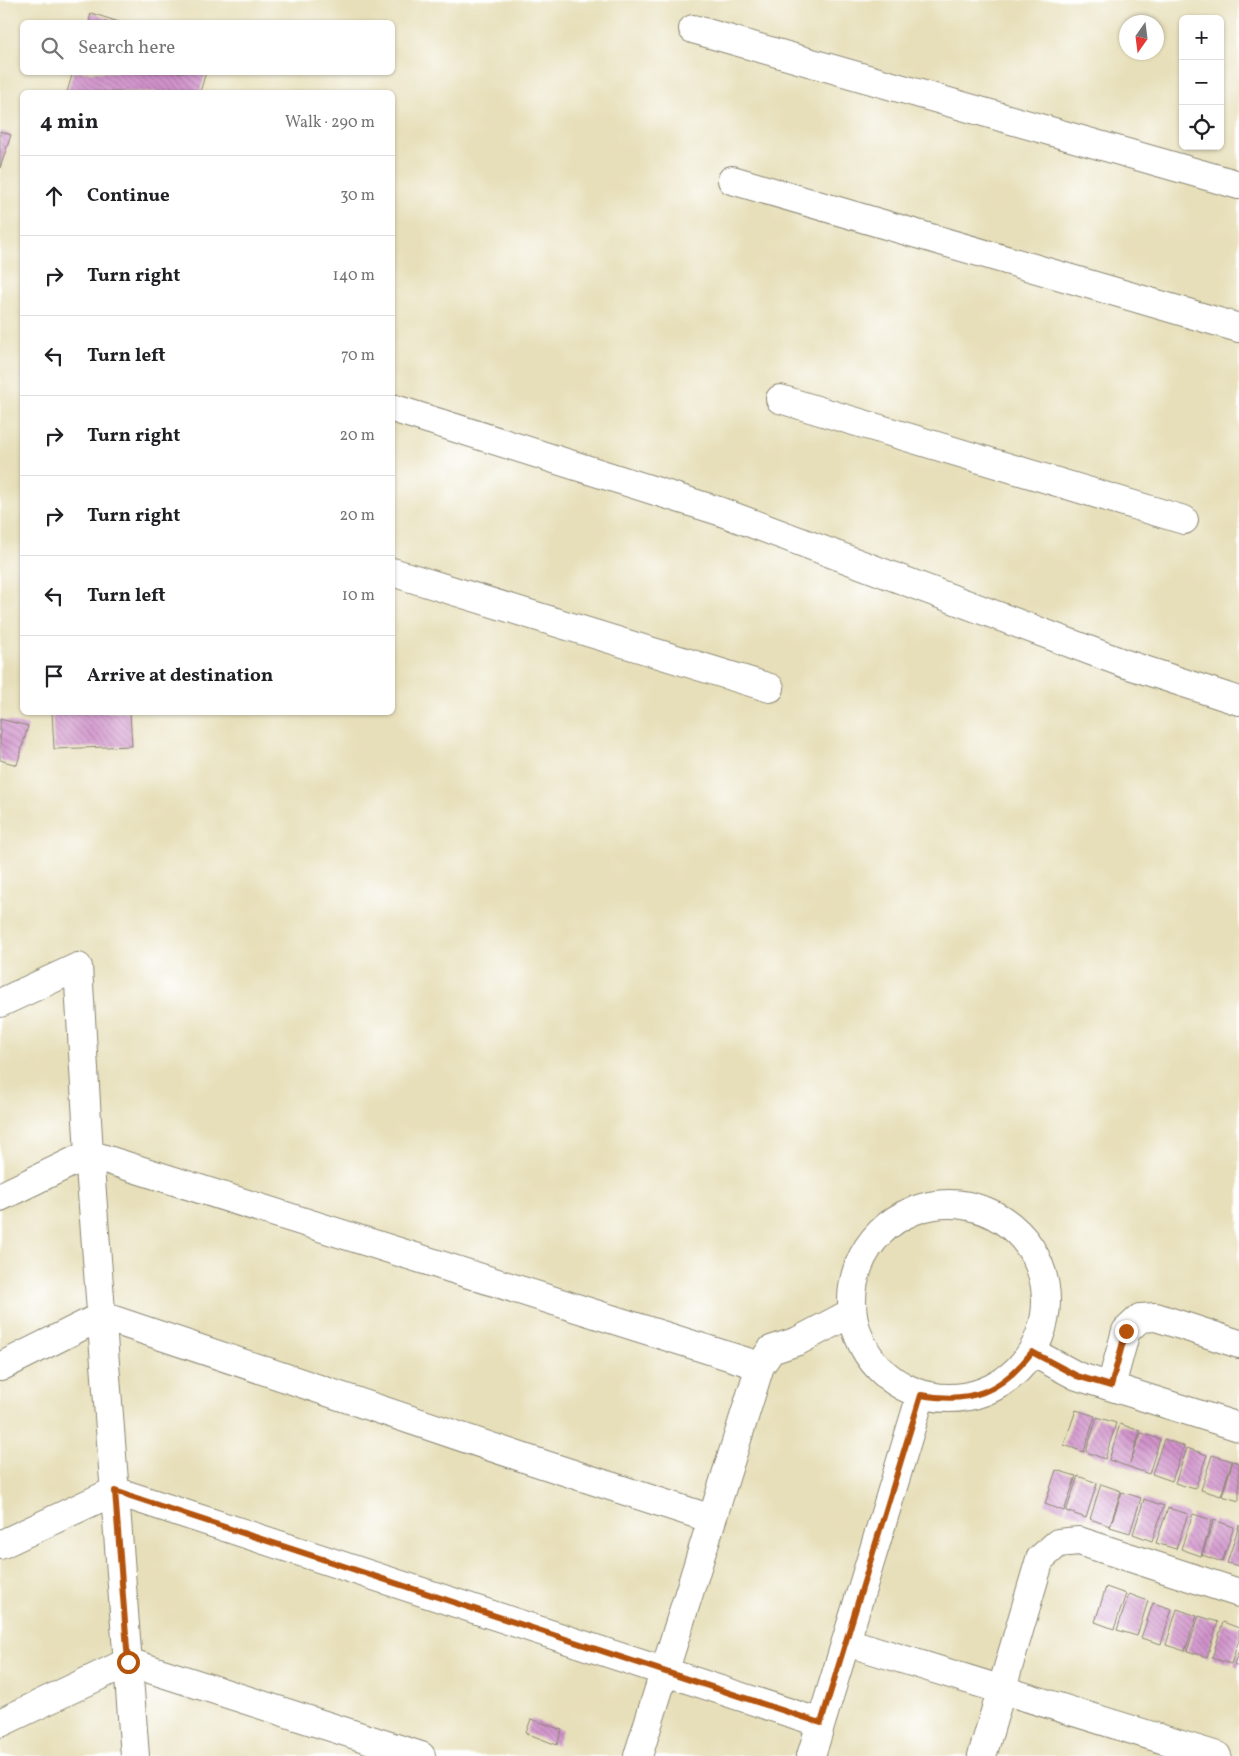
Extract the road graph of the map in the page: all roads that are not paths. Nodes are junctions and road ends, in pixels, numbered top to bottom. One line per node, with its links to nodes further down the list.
1 (693, 29): 3 (street)
2 (732, 180): 4 (street)
3 (1239, 185)
4 (1239, 328)
5 (780, 399): 7 (street)
6 (395, 409): 10 (street)
7 (1184, 520)
8 (395, 573): 9 (street)
9 (770, 688)
10 (1239, 701)
11 (0, 1003): 12 (street)
12 (88, 1154): 13 (street); 15 (street); 18 (street)
13 (0, 1197)
14 (851, 1313): 17 (street); 18 (street); 21 (street)
15 (102, 1316): 19 (street); 23 (street); 24 (street)
16 (1239, 1344): 20 (street)
17 (1032, 1352): 20 (street); 21 (street)
18 (760, 1366): 24 (street)
19 (0, 1367)
20 (1111, 1386): 22 (street)
21 (921, 1395): 27 (street)
22 (1239, 1427)
23 (115, 1491): 25 (street); 28 (street); 29 (street)
24 (712, 1518): 29 (street)
25 (0, 1546)
26 (1239, 1593): 30 (street)
27 (847, 1642): 30 (street); 32 (street)
28 (128, 1662): 31 (street); 33 (street); 34 (street)
29 (665, 1672): 32 (street); 35 (street)
30 (1002, 1690): 37 (street); 38 (street)
31 (0, 1723)
32 (821, 1723): 36 (street)
33 (135, 1756)
34 (421, 1756)
35 (638, 1756)
36 (811, 1756)
37 (982, 1756)
38 (1217, 1756)

